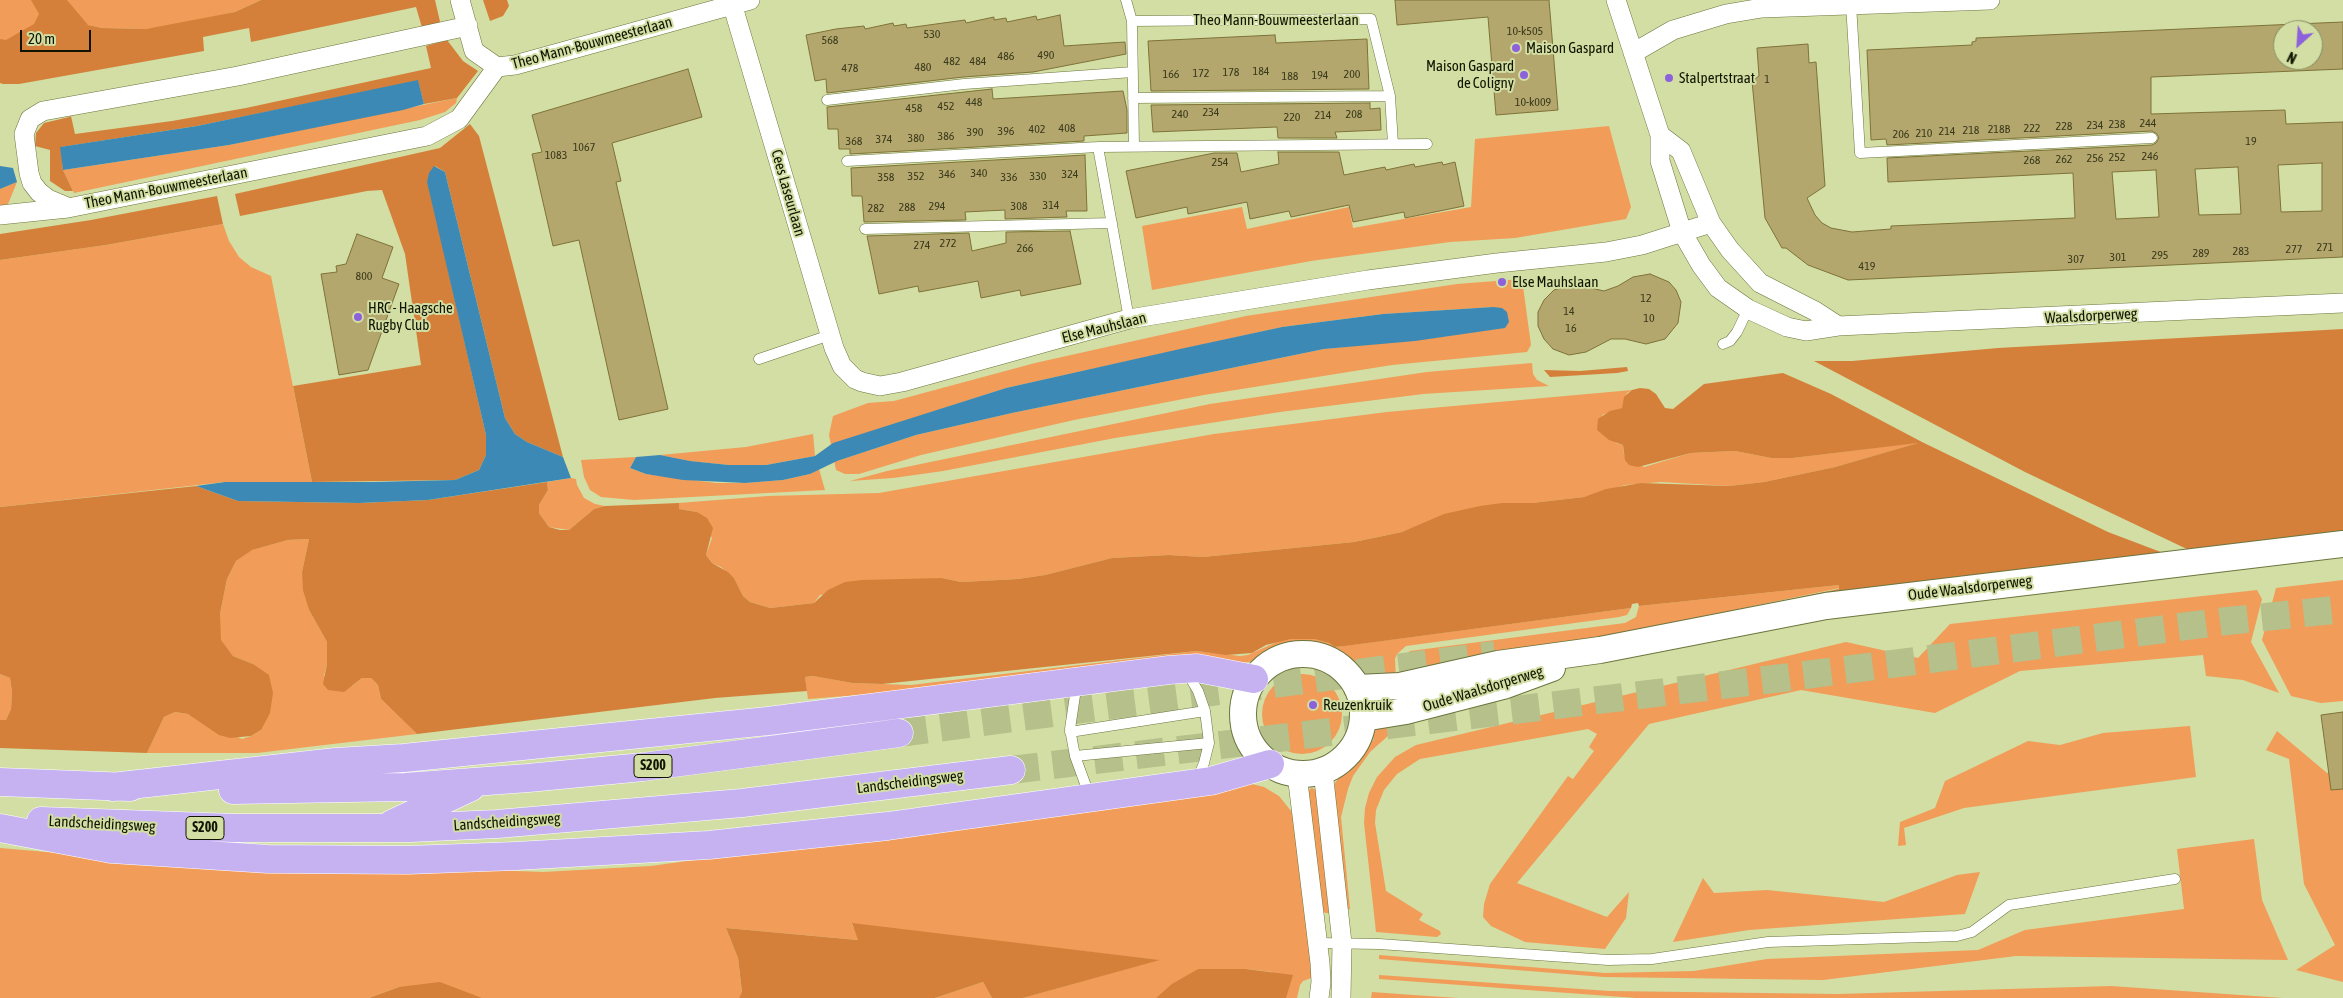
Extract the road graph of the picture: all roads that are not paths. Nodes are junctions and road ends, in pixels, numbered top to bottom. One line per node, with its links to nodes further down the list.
1 (460, 0): 9 (street)
2 (1126, 0): 8 (lane)
3 (1616, 0): 10 (street)
4 (1990, 0): 7 (street)
5 (738, 2): 11 (street, Theo Mann-Bouwmeesterlaan); 34 (street, Cees Laseurlaan)
6 (1762, 4): 7 (street); 10 (street)
7 (1851, 4): 17 (lane)
8 (1132, 21): 12 (lane); 13 (lane, Theo Mann-Bouwmeesterlaan)
9 (468, 26): 11 (street); 23 (street, Theo Mann-Bouwmeesterlaan)
10 (1633, 53): 16 (street, Waalsdorperweg)
11 (497, 67): 23 (street, Theo Mann-Bouwmeesterlaan)
12 (1133, 72): 14 (lane); 15 (lane)
13 (1390, 96): 14 (lane); 18 (lane, Theo Mann-Bouwmeesterlaan)
14 (1133, 98): 21 (lane)
15 (827, 100)
16 (1660, 135): 26 (street); 28 (street, Waalsdorperweg)
17 (2152, 138)
18 (1393, 144): 19 (lane); 21 (lane)
19 (1427, 144)
20 (1098, 146): 21 (lane); 22 (lane); 25 (lane)
21 (1134, 146)
22 (847, 160)
23 (68, 208): 24 (street)
24 (0, 215)
25 (1112, 223): 27 (lane); 32 (lane)
26 (1711, 224): 28 (street, Else Mauhslaan); 29 (street)
27 (865, 229)
28 (1682, 232): 31 (street, Waalsdorperweg); 32 (street, Else Mauhslaan)
29 (1760, 282): 31 (street); 33 (street)
30 (2343, 304): 33 (street, Waalsdorperweg)
31 (1748, 309): 33 (street, Waalsdorperweg); 35 (lane)
32 (1129, 320): 37 (street, Else Mauhslaan)
33 (1838, 326)
34 (830, 335): 36 (lane); 37 (street, Cees Laseurlaan)
35 (1723, 344)
36 (759, 359)
37 (855, 380)
38 (2343, 544): 39 (main road, Oude Waalsdorperweg)
39 (1600, 650): 43 (main road, Oude Waalsdorperweg); 45 (main road, Oude Waalsdorperweg)
40 (1185, 669): 41 (main road); 42 (main road); 44 (lane)
41 (1254, 679): 43 (main road); 50 (main road)
42 (1077, 681): 46 (lane); 57 (main road)
43 (1357, 688): 45 (main road)
44 (1206, 711): 46 (lane); 48 (lane)
45 (1363, 718): 52 (main road)
46 (1070, 732): 49 (lane)
47 (899, 733): 54 (main road, S200)
48 (1209, 743): 49 (lane); 56 (lane)
49 (1075, 756): 58 (lane)
50 (1270, 764): 53 (main road); 56 (main road)
51 (1011, 770): 60 (main road, Landscheidingsweg / S200)
52 (1322, 771): 53 (main road); 64 (street)
53 (1297, 774): 63 (street)
54 (483, 781): 57 (main road, S200); 60 (main road, S200)
55 (0, 782): 57 (main road, S200)
56 (1196, 784): 58 (main road)
57 (112, 787)
58 (1090, 798): 61 (main road)
59 (0, 818): 60 (main road, Landscheidingsweg / S200)
60 (384, 827)
61 (0, 828)
62 (2175, 879): 64 (lane)
63 (1318, 943): 64 (lane); 65 (street)
64 (1342, 943): 66 (street)
65 (1319, 998)
66 (1341, 998)

